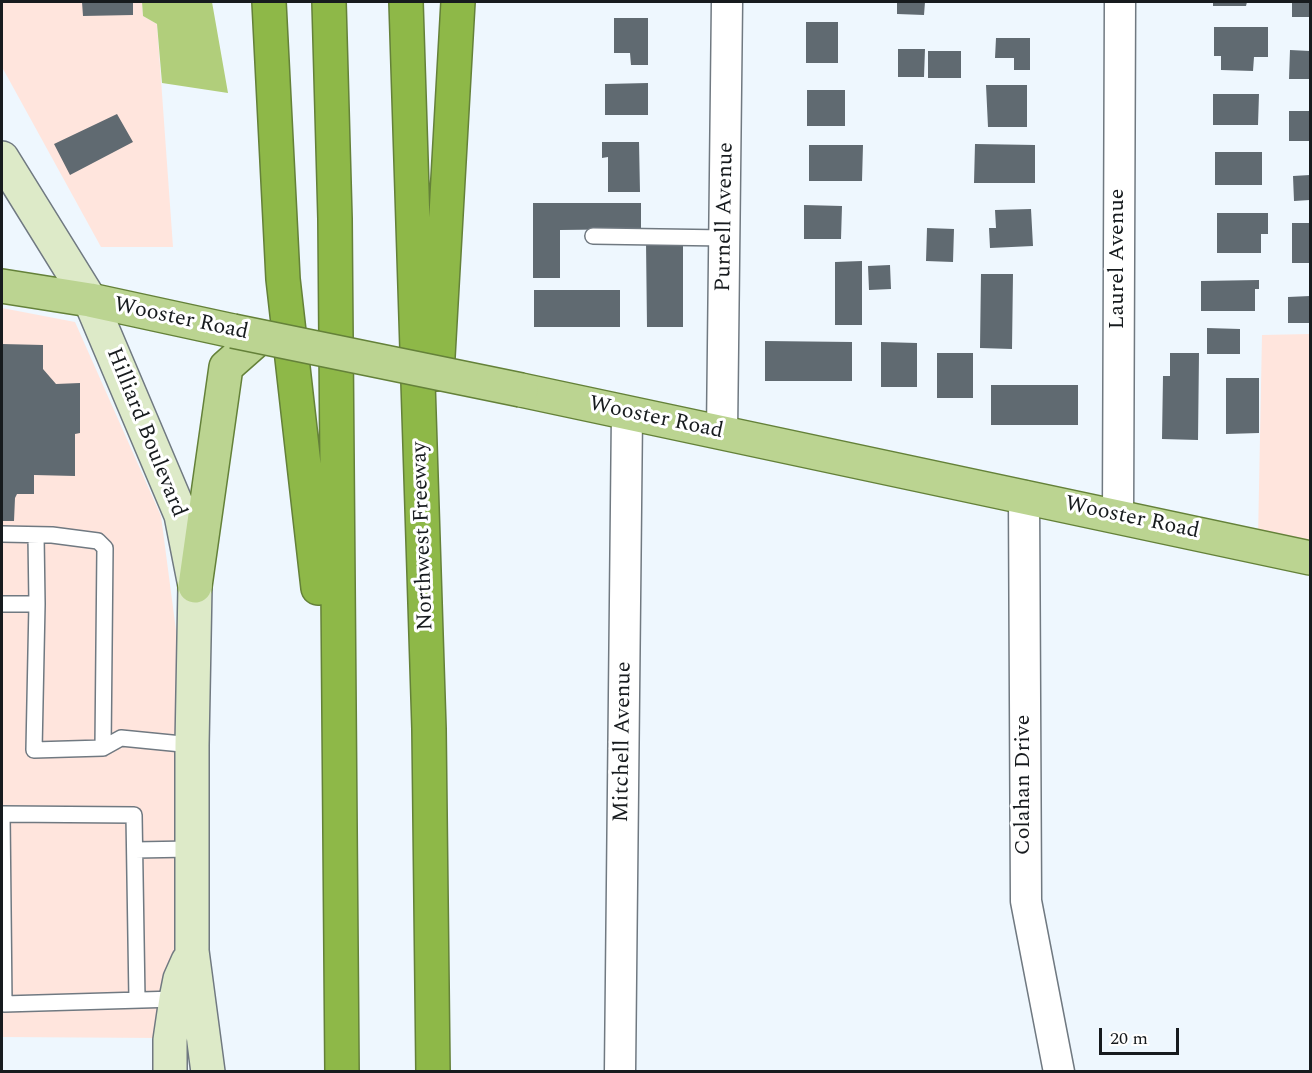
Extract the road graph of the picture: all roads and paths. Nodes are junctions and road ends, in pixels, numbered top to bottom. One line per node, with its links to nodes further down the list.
1 (269, 2): 26 (highway)
2 (329, 2): 26 (highway)
3 (406, 2): 21 (highway, Northwest Freeway)
4 (458, 2): 21 (highway)
5 (727, 2): 9 (street, Purnell Avenue)
6 (1120, 2): 16 (street, Laurel Avenue)
7 (2, 158): 11 (main road, Hilliard Boulevard)
8 (593, 236): 9 (lane)
9 (726, 238): 14 (street, Purnell Avenue)
10 (2, 286): 11 (main road, Wooster Road)
11 (90, 300): 12 (main road, Wooster Road); 20 (main road, Hilliard Boulevard)
12 (246, 334): 13 (main road, Wooster Road, bridge); 20 (main road)
13 (627, 412): 14 (main road, Wooster Road); 36 (street, Mitchell Avenue)
14 (722, 433): 15 (main road, Wooster Road)
15 (1024, 496): 16 (main road, Wooster Road); 37 (street, Colahan Drive)
16 (1118, 516): 19 (main road, Wooster Road)
17 (2, 534): 18 (lane)
18 (36, 535): 23 (lane); 25 (lane)
19 (1311, 558)
20 (195, 586): 24 (main road, Hilliard Boulevard)
21 (426, 589): 35 (highway, Northwest Freeway)
22 (2, 604): 23 (lane)
23 (37, 604): 25 (lane)
24 (192, 745): 25 (lane); 27 (main road, Hilliard Boulevard)
25 (103, 748)
26 (337, 756): 34 (highway)
27 (192, 849): 28 (lane); 29 (main road, Hilliard Boulevard)
28 (135, 850): 31 (lane); 31 (lane)
29 (192, 951): 30 (main road, Hilliard Boulevard); 33 (main road, Hilliard Boulevard)
30 (176, 999): 31 (lane); 32 (main road, Hilliard Boulevard)
31 (137, 1000)
32 (170, 1071)
33 (208, 1071)
34 (342, 1071)
35 (434, 1071)
36 (620, 1071)
37 (1059, 1071)

